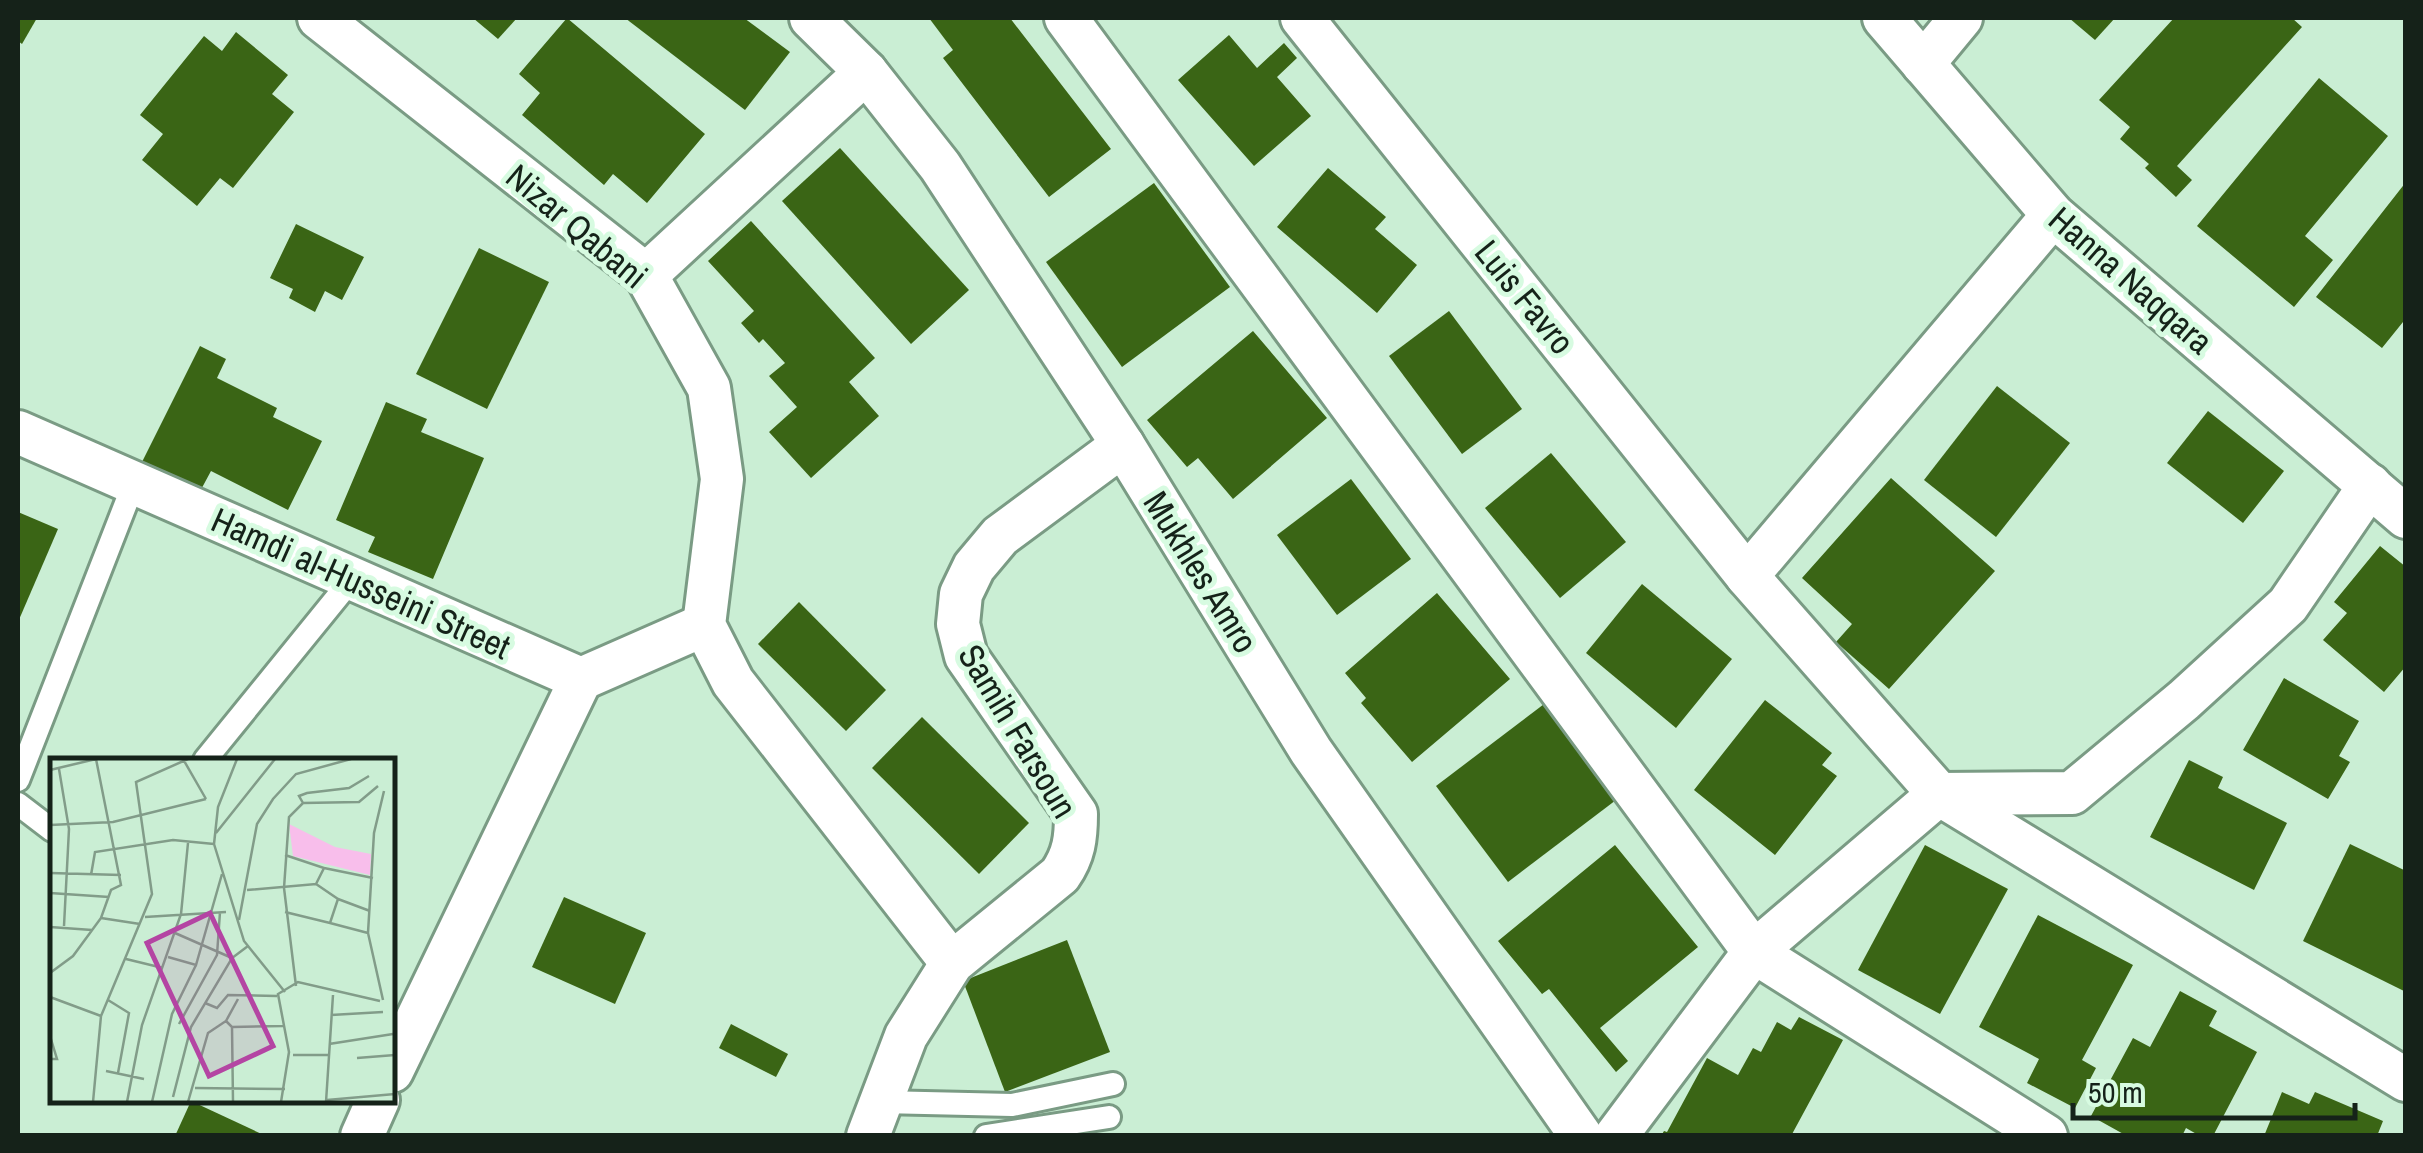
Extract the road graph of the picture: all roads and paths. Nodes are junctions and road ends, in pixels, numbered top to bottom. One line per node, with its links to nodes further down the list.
1 (319, 18): 10 (street, Nizar Qabani)
2 (810, 18): 8 (street, Mukhles Amro)
3 (1066, 18): 25 (street)
4 (1302, 18): 16 (street, Luis Favro)
5 (1884, 18): 7 (street, Hanna Naqqara)
6 (1961, 18): 7 (street)
7 (1923, 64): 9 (street, Hanna Naqqara)
8 (866, 72): 10 (street); 12 (street, Mukhles Amro)
9 (2052, 215): 14 (street, Hanna Naqqara); 16 (street)
10 (646, 275): 18 (street, Nizar Qabani)
11 (18, 432): 13 (street, Hamdi al-Husseini Street)
12 (1123, 445): 26 (street, Samih Farsoun); 35 (street, Mukhles Amro)
13 (134, 483): 17 (street, Hamdi al-Husseini Street); 21 (lane)
14 (2370, 485): 15 (street, Hanna Naqqara); 22 (street)
15 (2406, 517)
16 (1747, 576): 22 (street, Luis Favro)
17 (352, 579): 19 (street, Hamdi al-Husseini Street); 20 (lane)
18 (704, 625): 19 (street); 26 (street)
19 (580, 680): 27 (street)
20 (208, 758)
21 (18, 780)
22 (1939, 794): 25 (street); 28 (street, Luis Favro)
23 (18, 804): 24 (lane)
24 (50, 828)
25 (1754, 952): 36 (street); 37 (street)
26 (952, 963): 32 (street, Samih Farsoun)
27 (395, 1065)
28 (2406, 1080)
29 (1112, 1084): 32 (lane)
30 (377, 1103): 33 (street)
31 (1109, 1117): 34 (lane)
32 (875, 1119)
33 (362, 1136)
34 (986, 1136)
35 (1581, 1136)
36 (1616, 1136)
37 (2046, 1136)

